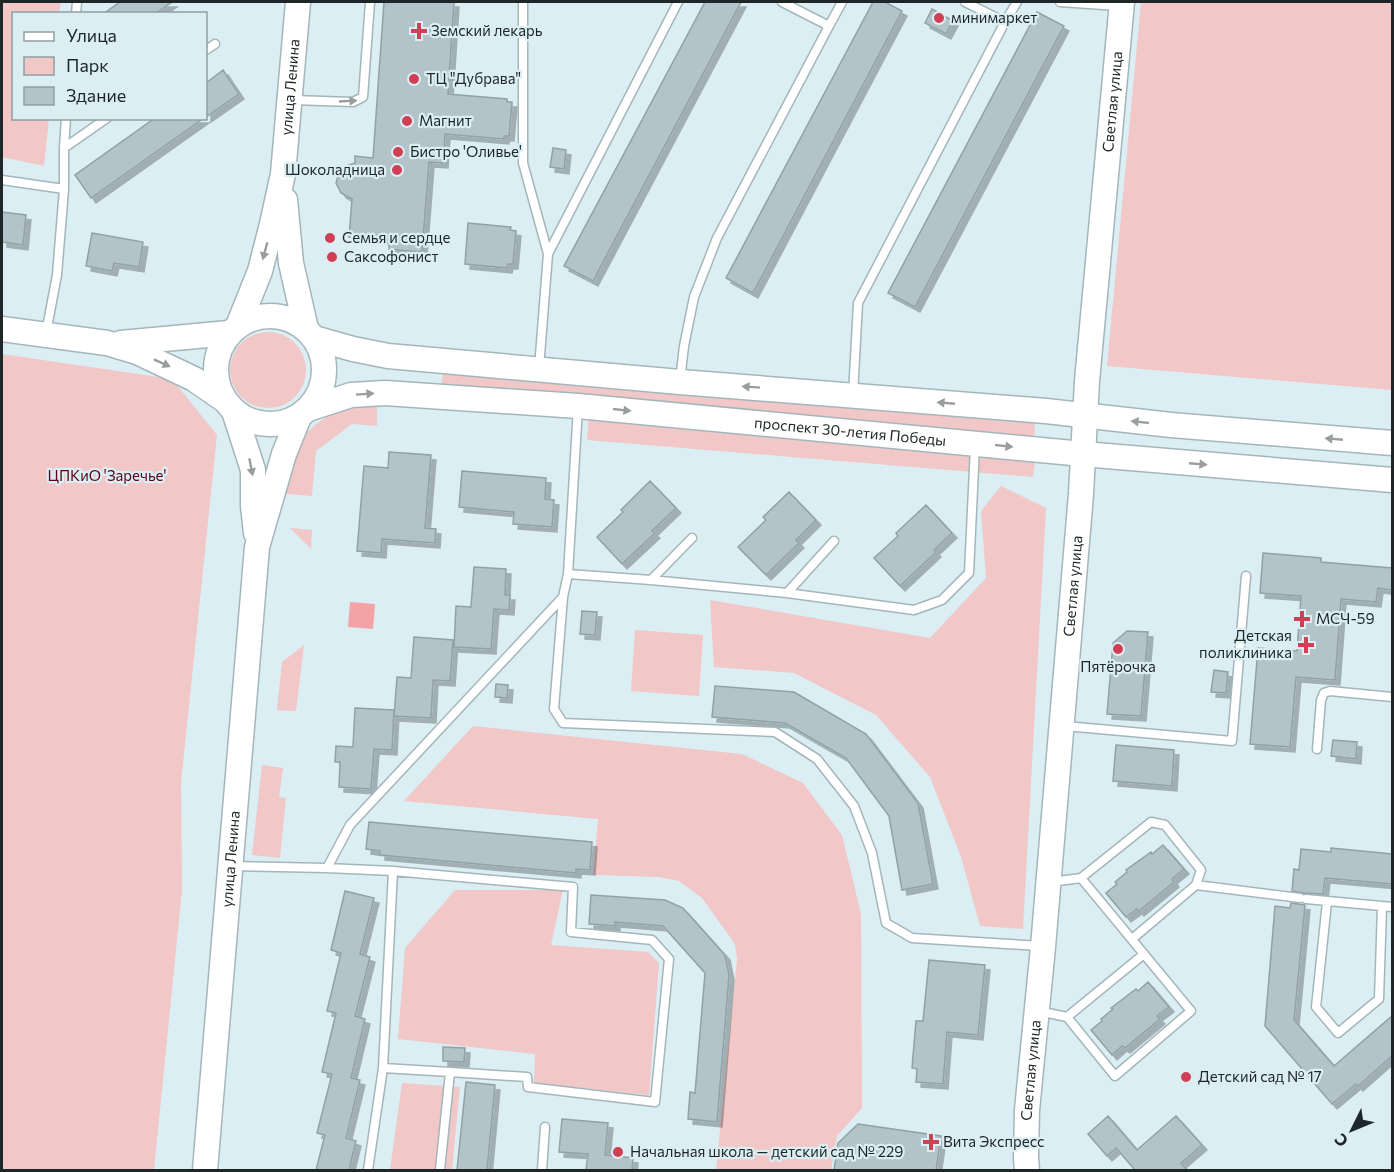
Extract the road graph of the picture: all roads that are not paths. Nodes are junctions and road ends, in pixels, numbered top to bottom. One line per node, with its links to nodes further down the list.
1 (298, 2): 15 (main road, улица Ленина)
2 (370, 2): 15 (lane, one-way to 2)
3 (523, 2): 22 (lane)
4 (678, 2): 22 (lane)
5 (782, 2): 12 (lane)
6 (842, 2): 12 (lane)
7 (965, 2): 11 (lane)
8 (1017, 2): 11 (lane)
9 (1060, 2): 10 (lane)
10 (1122, 4): 34 (main road, Светлая улица)
11 (1005, 22): 30 (lane)
12 (829, 26): 29 (lane)
13 (215, 44): 14 (lane)
14 (207, 49)
15 (289, 99): 19 (main road, улица Ленина)
16 (66, 120): 18 (lane)
17 (104, 120): 18 (lane)
18 (64, 148): 21 (lane)
19 (283, 174): 24 (main road, улица Ленина, one-way to 24); 25 (main road, улица Ленина)
20 (2, 180): 21 (lane)
21 (64, 189): 26 (lane)
22 (548, 254): 28 (lane)
23 (2, 329): 26 (main road)
24 (234, 329): 25 (main road); 27 (main road); 31 (main road)
25 (310, 333): 28 (main road); 33 (main road)
26 (45, 335): 27 (main road)
27 (107, 343): 31 (main road, one-way to 31)
28 (539, 369): 29 (main road)
29 (680, 382): 30 (main road, one-way to 29)
30 (853, 396): 34 (main road, one-way to 30)
31 (229, 405): 33 (main road); 41 (main road, улица Ленина, one-way to 41)
32 (578, 406): 33 (main road, проспект 30-летия Победы, one-way to 32); 35 (main road, проспект 30-летия Победы, one-way to 35); 42 (lane)
33 (304, 413): 41 (main road, улица Ленина)
34 (1085, 415): 36 (main road, one-way to 34); 37 (main road, Светлая улица)
35 (975, 443): 37 (main road, проспект 30-летия Победы, one-way to 37); 45 (lane)
36 (1392, 443)
37 (1083, 454): 38 (main road, проспект 30-летия Победы, one-way to 38); 48 (main road, Светлая улица)
38 (1392, 480)
39 (692, 538): 44 (lane)
40 (834, 541): 45 (lane)
41 (257, 547): 50 (main road, улица Ленина)
42 (568, 574): 44 (lane); 46 (lane)
43 (1246, 576): 48 (lane)
44 (651, 580): 45 (lane)
45 (787, 593)
46 (564, 597): 51 (lane); 60 (lane)
47 (1392, 697): 49 (lane)
48 (1062, 726): 54 (main road, Светлая улица)
49 (1317, 749)
50 (231, 865): 51 (lane); 67 (main road, улица Ленина)
51 (327, 868): 52 (lane)
52 (393, 871): 64 (lane); 65 (lane)
53 (1081, 878): 54 (lane); 55 (lane); 59 (lane)
54 (1048, 882): 60 (main road, Светлая улица)
55 (1196, 885): 56 (lane); 59 (lane)
56 (1327, 902): 57 (lane); 57 (lane)
57 (1382, 906): 58 (lane)
58 (1392, 907)
59 (1131, 939): 61 (lane)
60 (1043, 946): 62 (main road, Светлая улица)
61 (1144, 954): 63 (lane); 63 (lane)
62 (1036, 1011): 63 (lane); 71 (main road, Светлая улица)
63 (1067, 1017)
64 (383, 1068): 65 (lane); 68 (lane)
65 (450, 1072): 69 (lane)
66 (545, 1127): 70 (lane)
67 (205, 1170)
68 (368, 1170)
69 (440, 1170)
70 (542, 1170)
71 (1027, 1170)

